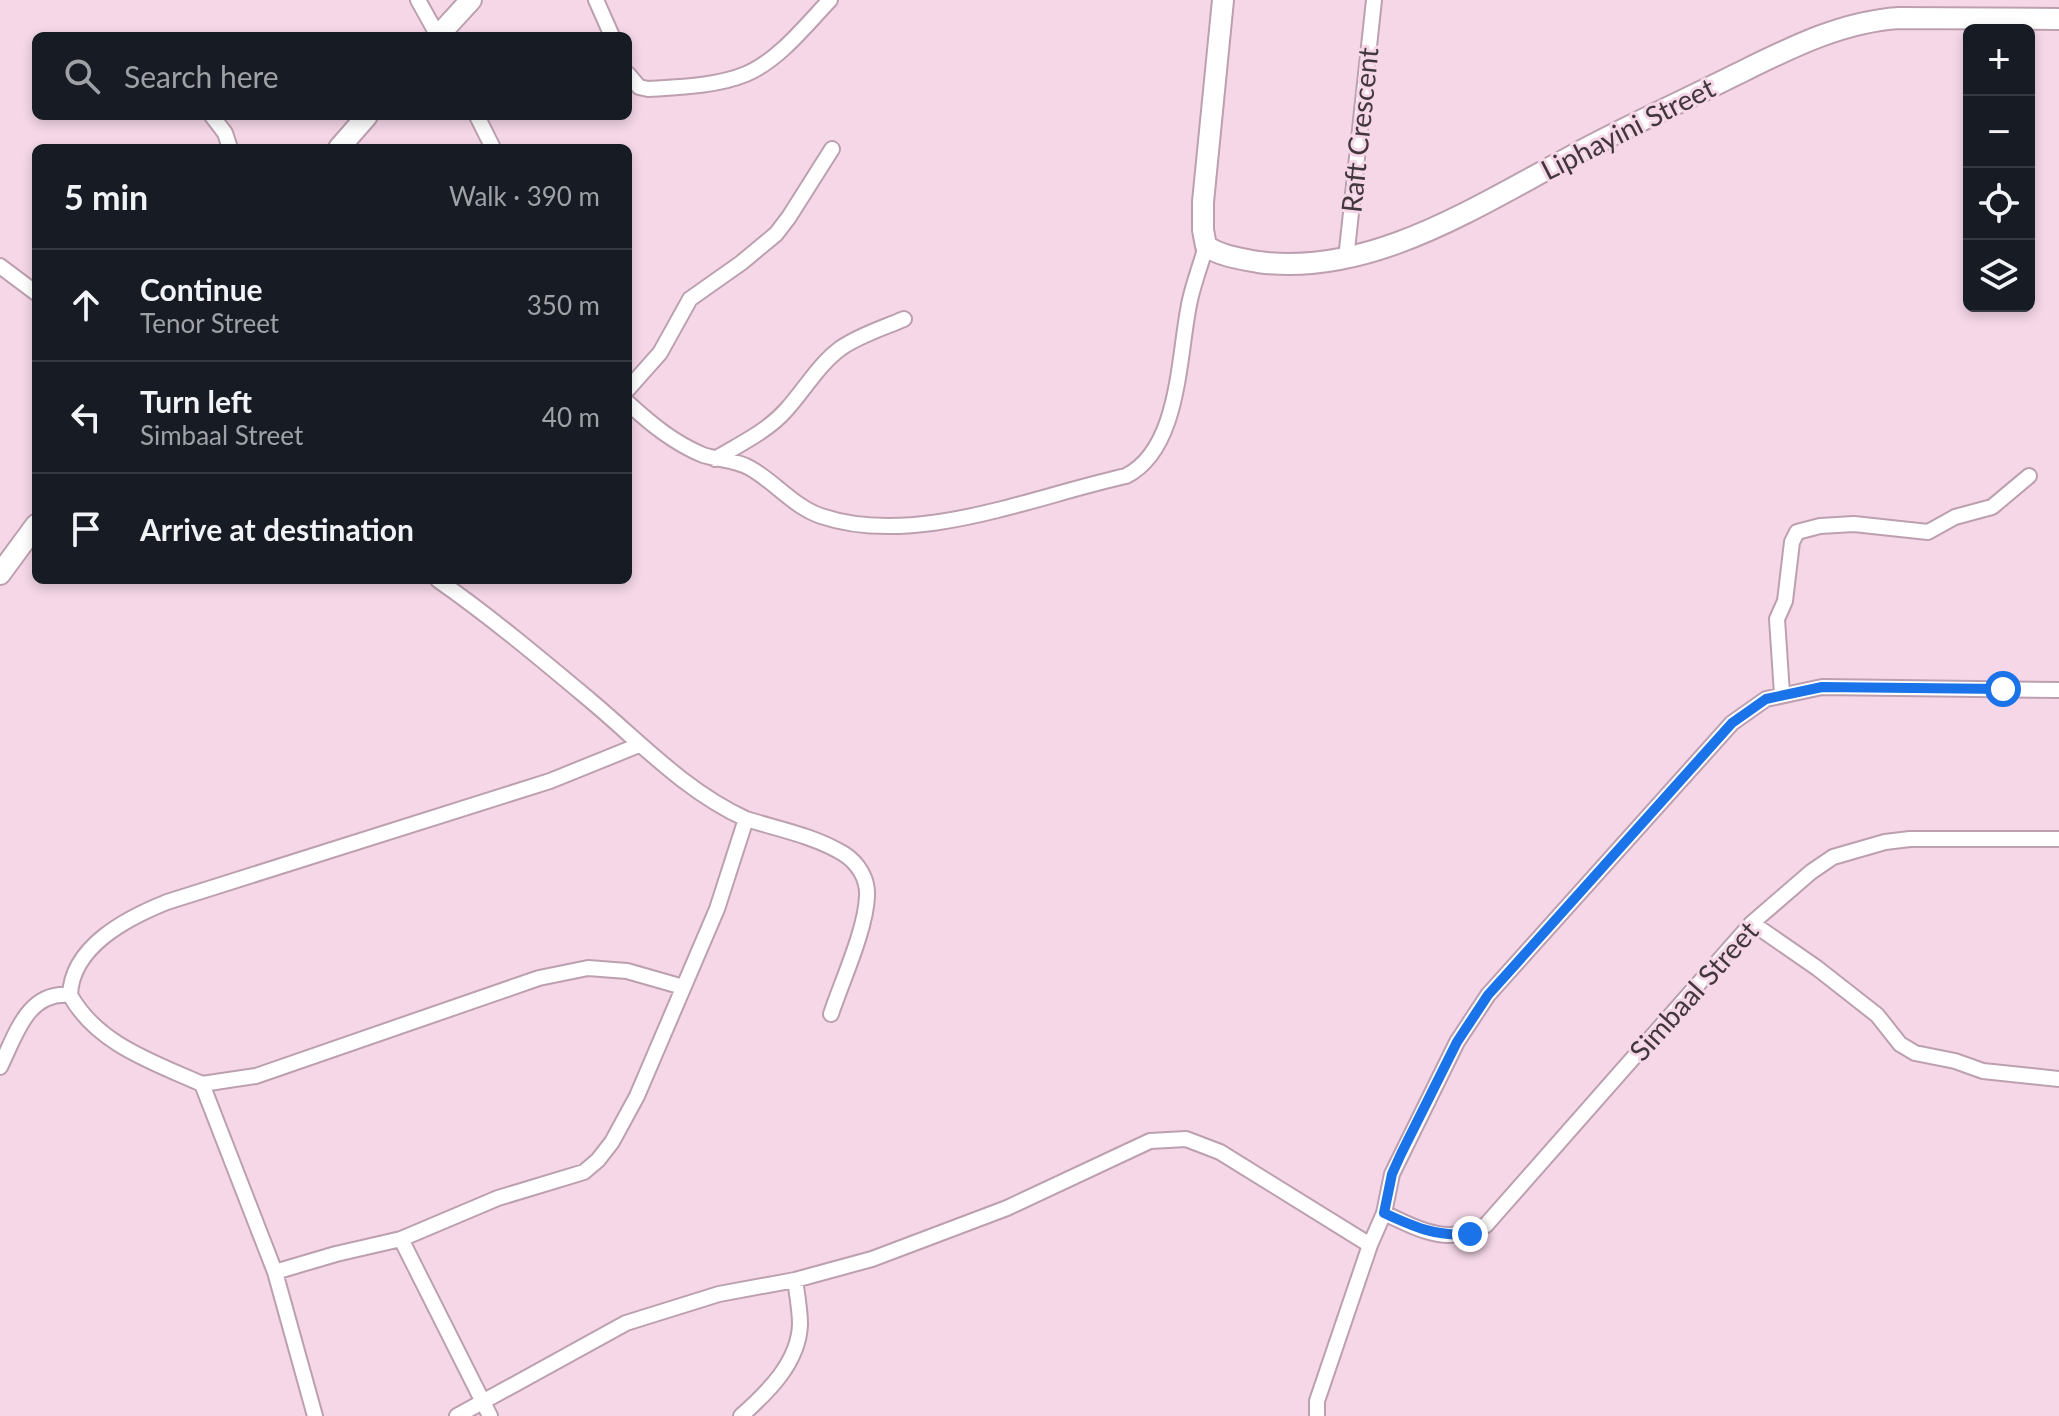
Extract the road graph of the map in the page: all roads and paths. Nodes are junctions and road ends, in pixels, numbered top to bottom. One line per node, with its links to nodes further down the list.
1 (418, 0): 8 (street)
2 (471, 0): 9 (street)
3 (596, 0): 10 (street)
4 (830, 0): 11 (street)
5 (1223, 0): 19 (street)
6 (1374, 0): 20 (street, Raft Crescent)
7 (2059, 19): 20 (street, Liphayini Street)
8 (436, 32)
9 (442, 32)
10 (610, 32)
11 (632, 79)
12 (215, 120): 15 (street)
13 (364, 120): 16 (street)
14 (479, 120): 17 (street)
15 (229, 144)
16 (342, 144)
17 (491, 144)
18 (832, 149): 24 (street)
19 (1206, 246): 20 (street, Liphayini Street); 26 (street)
20 (1346, 259)
21 (0, 266): 22 (street)
22 (32, 290)
23 (904, 319): 26 (street)
24 (632, 384)
25 (632, 406): 26 (street)
26 (715, 459)
27 (2029, 476): 32 (street)
28 (32, 530): 29 (street)
29 (0, 574)
30 (443, 584): 33 (street)
31 (2059, 690): 32 (street)
32 (1782, 694): 43 (street)
33 (639, 745): 34 (street); 38 (street)
34 (746, 819): 37 (street); 39 (street)
35 (2059, 839): 36 (street, Simbaal Street)
36 (1752, 923): 41 (street); 43 (street, Simbaal Street)
37 (683, 987): 42 (street); 44 (street)
38 (70, 995): 40 (street); 42 (street)
39 (831, 1014)
40 (0, 1067)
41 (2059, 1079)
42 (202, 1084): 46 (street)
43 (1384, 1213): 45 (street)
44 (401, 1239): 46 (street); 48 (street)
45 (1370, 1245): 47 (street); 53 (street)
46 (275, 1272): 49 (street)
47 (795, 1280): 48 (street); 52 (street)
48 (482, 1403): 50 (street); 51 (street)
49 (315, 1416)
50 (457, 1416)
51 (490, 1416)
52 (741, 1416)
53 (1317, 1416)

